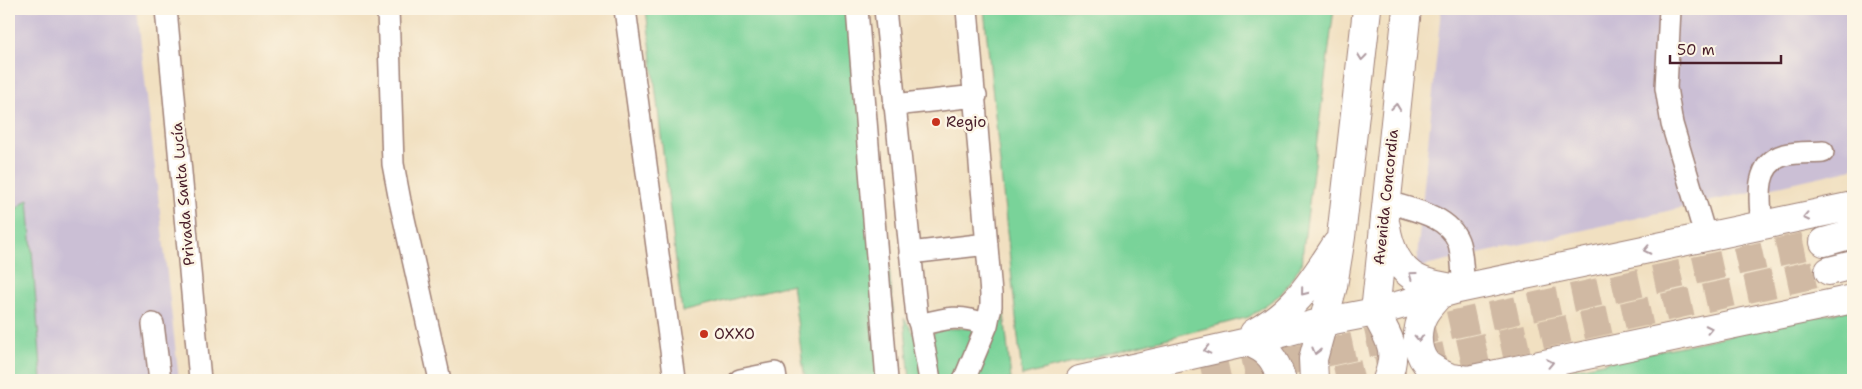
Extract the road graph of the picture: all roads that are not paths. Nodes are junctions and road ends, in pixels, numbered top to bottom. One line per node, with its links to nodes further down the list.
1 (166, 9): 31 (lane, Privada Santa Lucía)
2 (388, 9): 32 (lane)
3 (625, 9): 33 (lane)
4 (857, 9): 36 (lane)
5 (885, 9): 11 (lane)
6 (968, 9): 10 (lane)
7 (1367, 9): 17 (main road, one-way to 17)
8 (1407, 9): 13 (main road, Avenida Concordia, one-way to 8)
9 (1670, 9): 18 (lane)
10 (976, 96): 11 (lane); 20 (lane)
11 (894, 105): 21 (lane)
12 (1823, 152): 15 (lane)
13 (1385, 206): 22 (main road, one-way to 13); 22 (lane); 24 (main road, Avenida Concordia)
14 (1853, 206): 15 (main road, one-way to 15)
15 (1762, 226): 18 (main road)
16 (1853, 234): 19 (main road)
17 (1341, 238): 25 (main road); 29 (main road, one-way to 29)
18 (1706, 238): 22 (main road, one-way to 22)
19 (1824, 242)
20 (988, 244): 21 (lane); 27 (lane)
21 (910, 253): 28 (lane)
22 (1453, 291): 24 (main road); 43 (main road, one-way to 43)
23 (1853, 299): 43 (main road, one-way to 23)
24 (1375, 312): 25 (main road); 42 (main road)
25 (1323, 322): 29 (main road); 41 (main road, one-way to 41)
26 (153, 324): 30 (lane)
27 (987, 324): 28 (lane); 38 (lane)
28 (920, 325): 37 (lane)
29 (1241, 343): 39 (main road, one-way to 39); 40 (main road)
30 (160, 380)
31 (200, 380)
32 (440, 380)
33 (675, 380)
34 (740, 380): 35 (lane)
35 (776, 380)
36 (888, 380)
37 (930, 380)
38 (964, 380)
39 (1080, 380)
40 (1282, 380)
41 (1314, 380)
42 (1387, 380)
43 (1468, 380)

